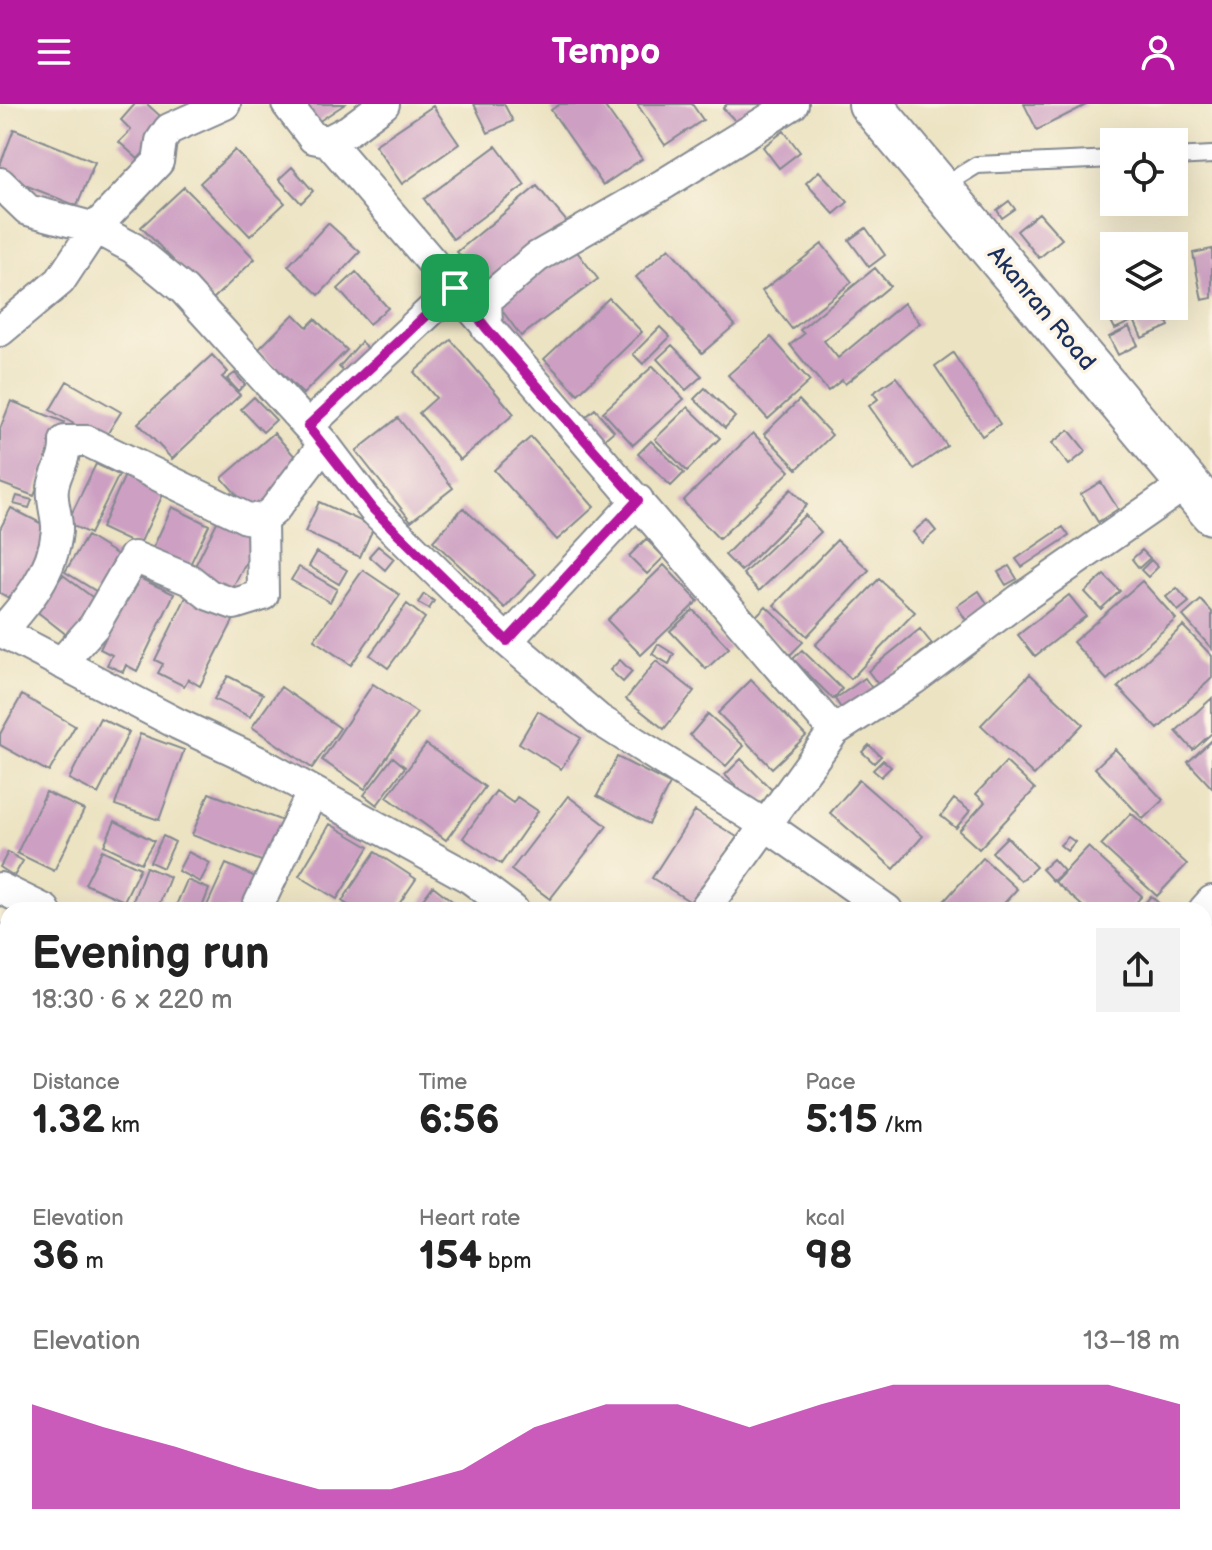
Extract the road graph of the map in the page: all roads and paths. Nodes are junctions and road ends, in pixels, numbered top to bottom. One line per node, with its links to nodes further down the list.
1 (225, 104): 12 (street)
2 (287, 104): 6 (street)
3 (384, 104): 6 (street)
4 (793, 104): 14 (street)
5 (870, 104): 11 (main road, Akanran Road)
6 (328, 141): 13 (street)
7 (1212, 155): 8 (lane)
8 (1188, 156)
9 (1100, 160): 11 (lane)
10 (0, 183): 12 (street)
11 (941, 187): 17 (main road, Akanran Road)
12 (95, 228): 15 (street); 16 (street)
13 (446, 295): 14 (street); 16 (street)
14 (487, 329): 18 (street)
15 (0, 331)
16 (316, 435): 19 (street); 21 (street)
17 (1200, 498): 23 (street)
18 (638, 500): 21 (street); 23 (street)
19 (262, 520): 20 (street); 22 (street)
20 (0, 632): 22 (street)
21 (507, 641): 25 (street)
22 (61, 663): 24 (street)
23 (834, 731): 25 (street)
24 (312, 793): 28 (street); 29 (street)
25 (767, 826): 30 (street); 31 (street)
26 (0, 888): 27 (street)
27 (29, 902)
28 (260, 902)
29 (502, 902)
30 (710, 902)
31 (876, 902)

